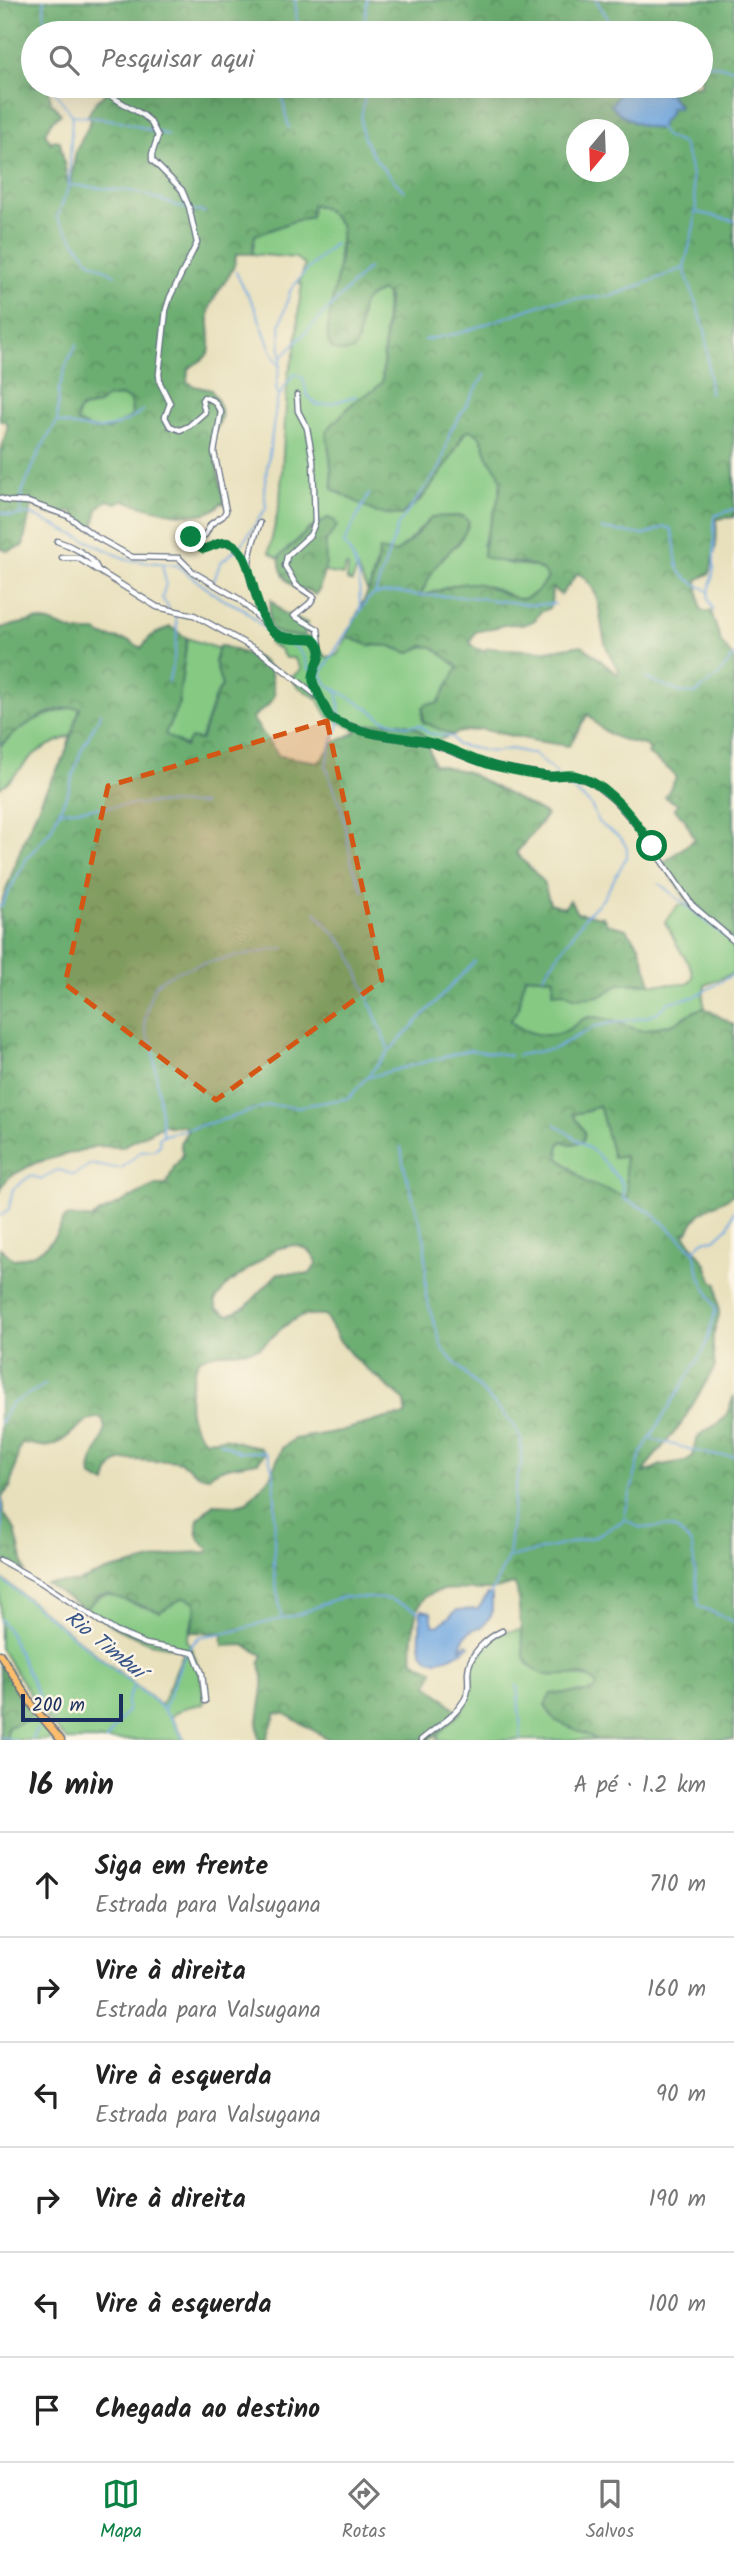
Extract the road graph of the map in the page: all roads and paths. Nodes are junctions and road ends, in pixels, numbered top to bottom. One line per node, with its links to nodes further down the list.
1 (116, 98): 7 (street)
2 (297, 396): 10 (street)
3 (0, 498): 9 (street)
4 (260, 523): 7 (street)
5 (57, 541): 8 (street)
6 (62, 558): 8 (street)
7 (248, 560): 9 (street)
8 (97, 568): 11 (street)
9 (267, 624): 10 (street)
10 (320, 650): 11 (street)
11 (324, 702): 12 (street)
12 (734, 941)
13 (0, 1560): 16 (street)
14 (502, 1631): 18 (street)
15 (0, 1654): 17 (main road)
16 (205, 1701)
17 (61, 1740)
18 (421, 1740)

